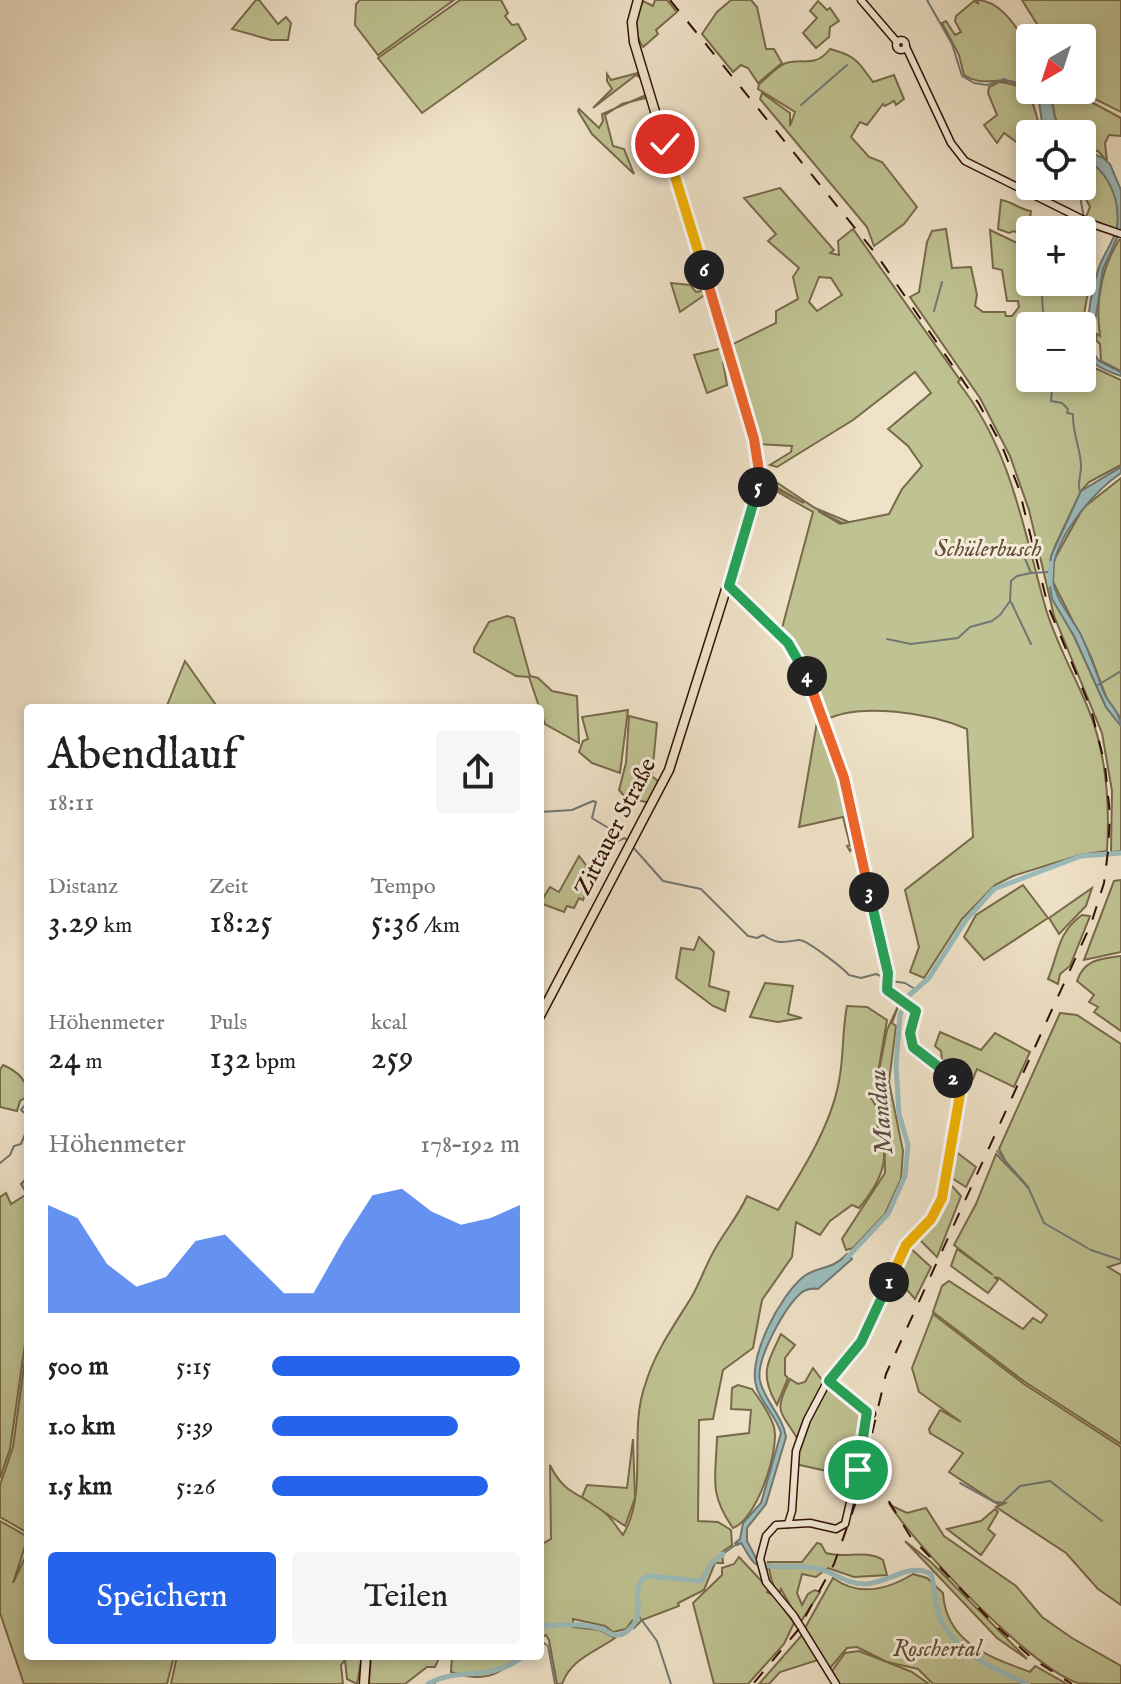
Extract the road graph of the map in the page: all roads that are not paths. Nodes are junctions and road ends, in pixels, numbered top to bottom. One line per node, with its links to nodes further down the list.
1 (638, 0): 4 (main road, Zittauer Straße)
2 (861, 0): 3 (main road)
3 (1121, 234)
4 (729, 586): 5 (main road, Zittauer Straße); 6 (main road)
5 (544, 1009)
6 (829, 1381): 7 (main road); 7 (main road)
7 (788, 1524): 10 (main road)
8 (366, 1660): 9 (main road)
9 (364, 1680)
10 (836, 1684)

